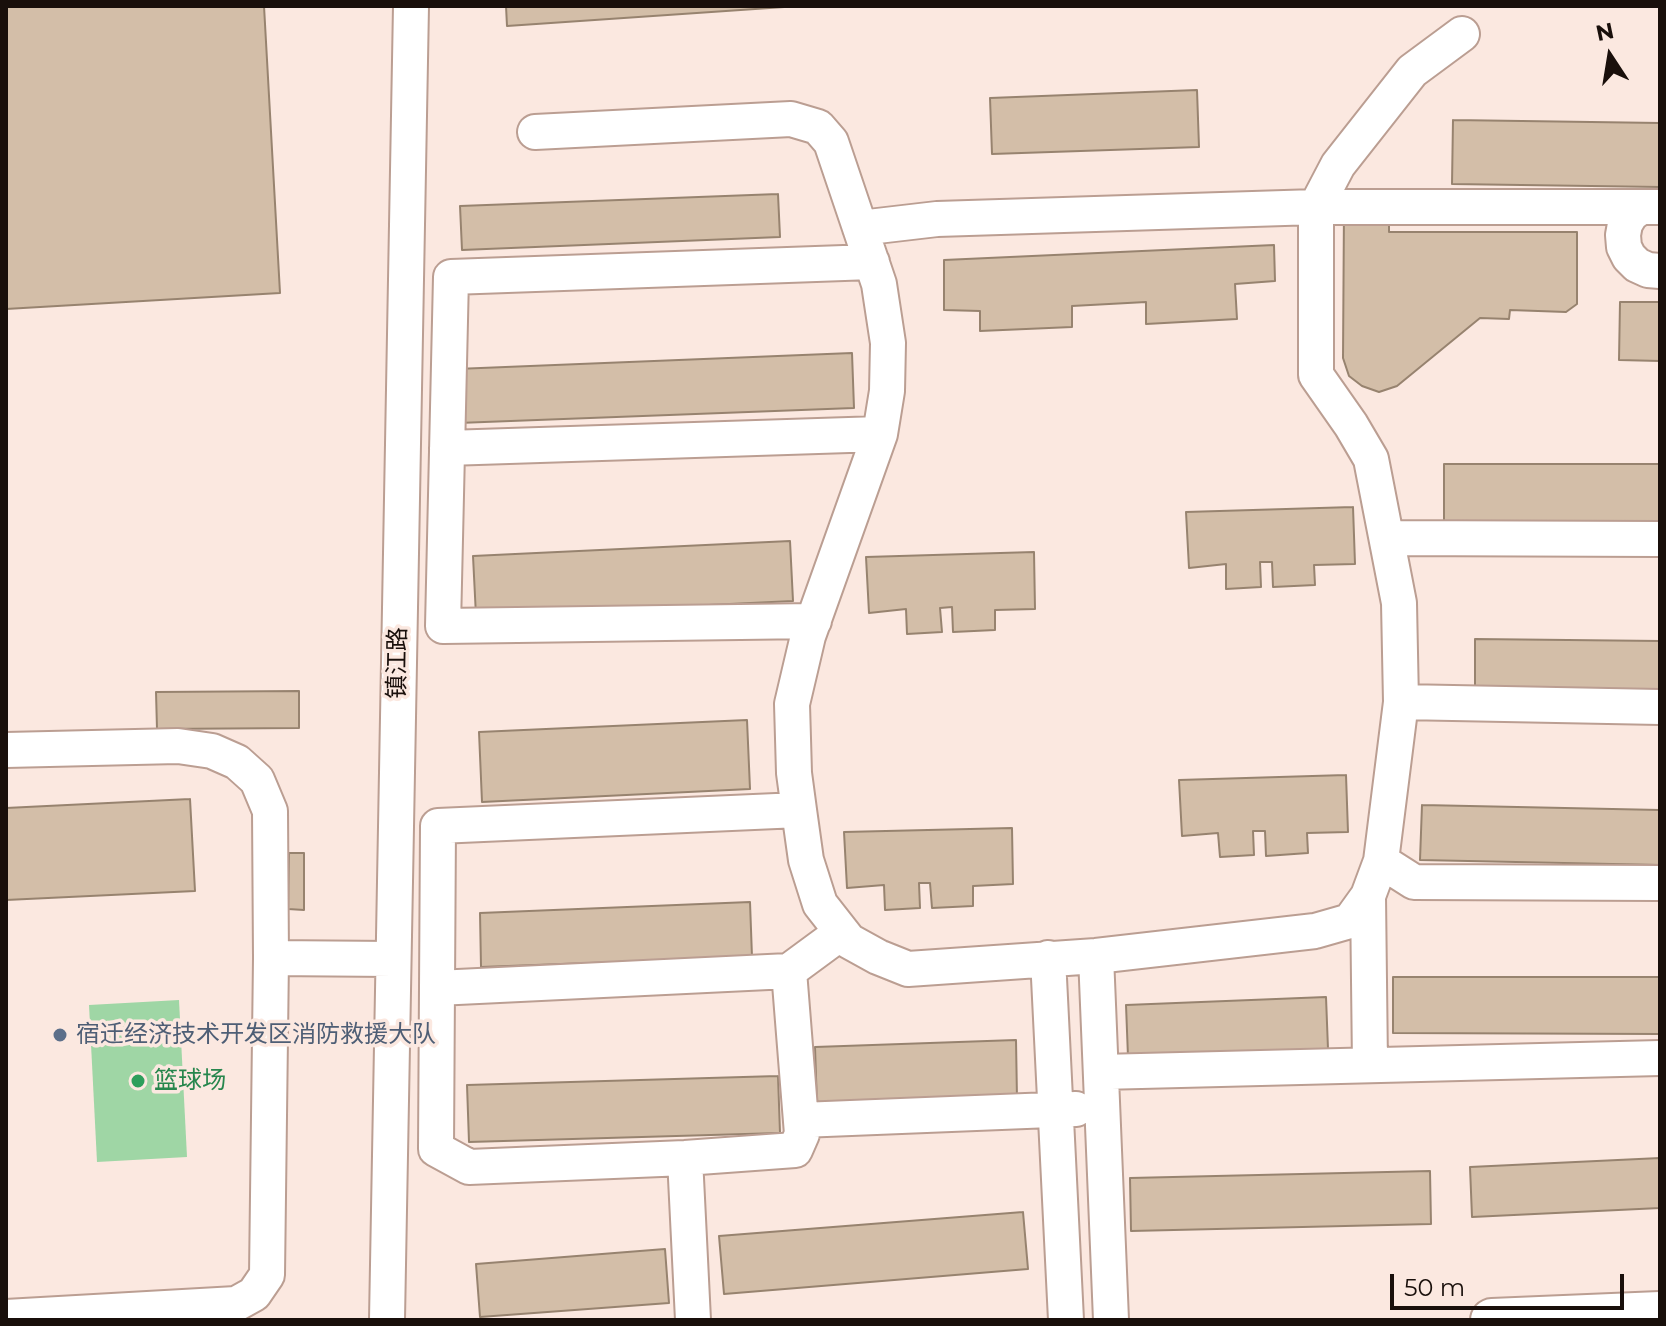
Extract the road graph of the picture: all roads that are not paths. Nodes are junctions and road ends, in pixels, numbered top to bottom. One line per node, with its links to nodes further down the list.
1 (411, 6): 25 (street, 镇江路)
2 (1462, 34): 4 (street)
3 (535, 132): 6 (street)
4 (1316, 207): 5 (street); 6 (street); 11 (street)
5 (1650, 207): 8 (street)
6 (860, 228): 7 (street)
7 (872, 262): 9 (street); 10 (street)
8 (1660, 271)
9 (880, 434): 10 (street); 13 (street)
10 (447, 448): 13 (street)
11 (1387, 538): 12 (street); 14 (street)
12 (1660, 539)
13 (814, 621): 17 (street)
14 (1401, 702): 15 (street); 18 (street)
15 (1660, 707)
16 (6, 750): 23 (street)
17 (799, 810): 21 (street); 27 (street)
18 (1381, 861): 19 (street); 20 (street)
19 (1660, 883)
20 (1368, 896): 22 (street); 29 (street)
21 (842, 932): 24 (street); 26 (street)
22 (1096, 956): 24 (street); 30 (street)
23 (271, 958): 25 (street); 36 (street)
24 (1048, 958): 32 (street)
25 (392, 959): 37 (street, 镇江路)
26 (789, 971): 27 (street); 33 (street)
27 (437, 988): 34 (street)
28 (1660, 1058): 29 (street)
29 (1370, 1065): 30 (street)
30 (1101, 1072): 31 (street)
31 (1102, 1107): 32 (street); 40 (street)
32 (1056, 1110): 33 (street); 39 (street)
33 (801, 1120): 34 (street)
34 (685, 1158): 38 (street)
35 (1660, 1313): 41 (main road)
36 (6, 1317)
37 (387, 1320)
38 (693, 1320)
39 (1066, 1320)
40 (1111, 1320)
41 (1492, 1320)

